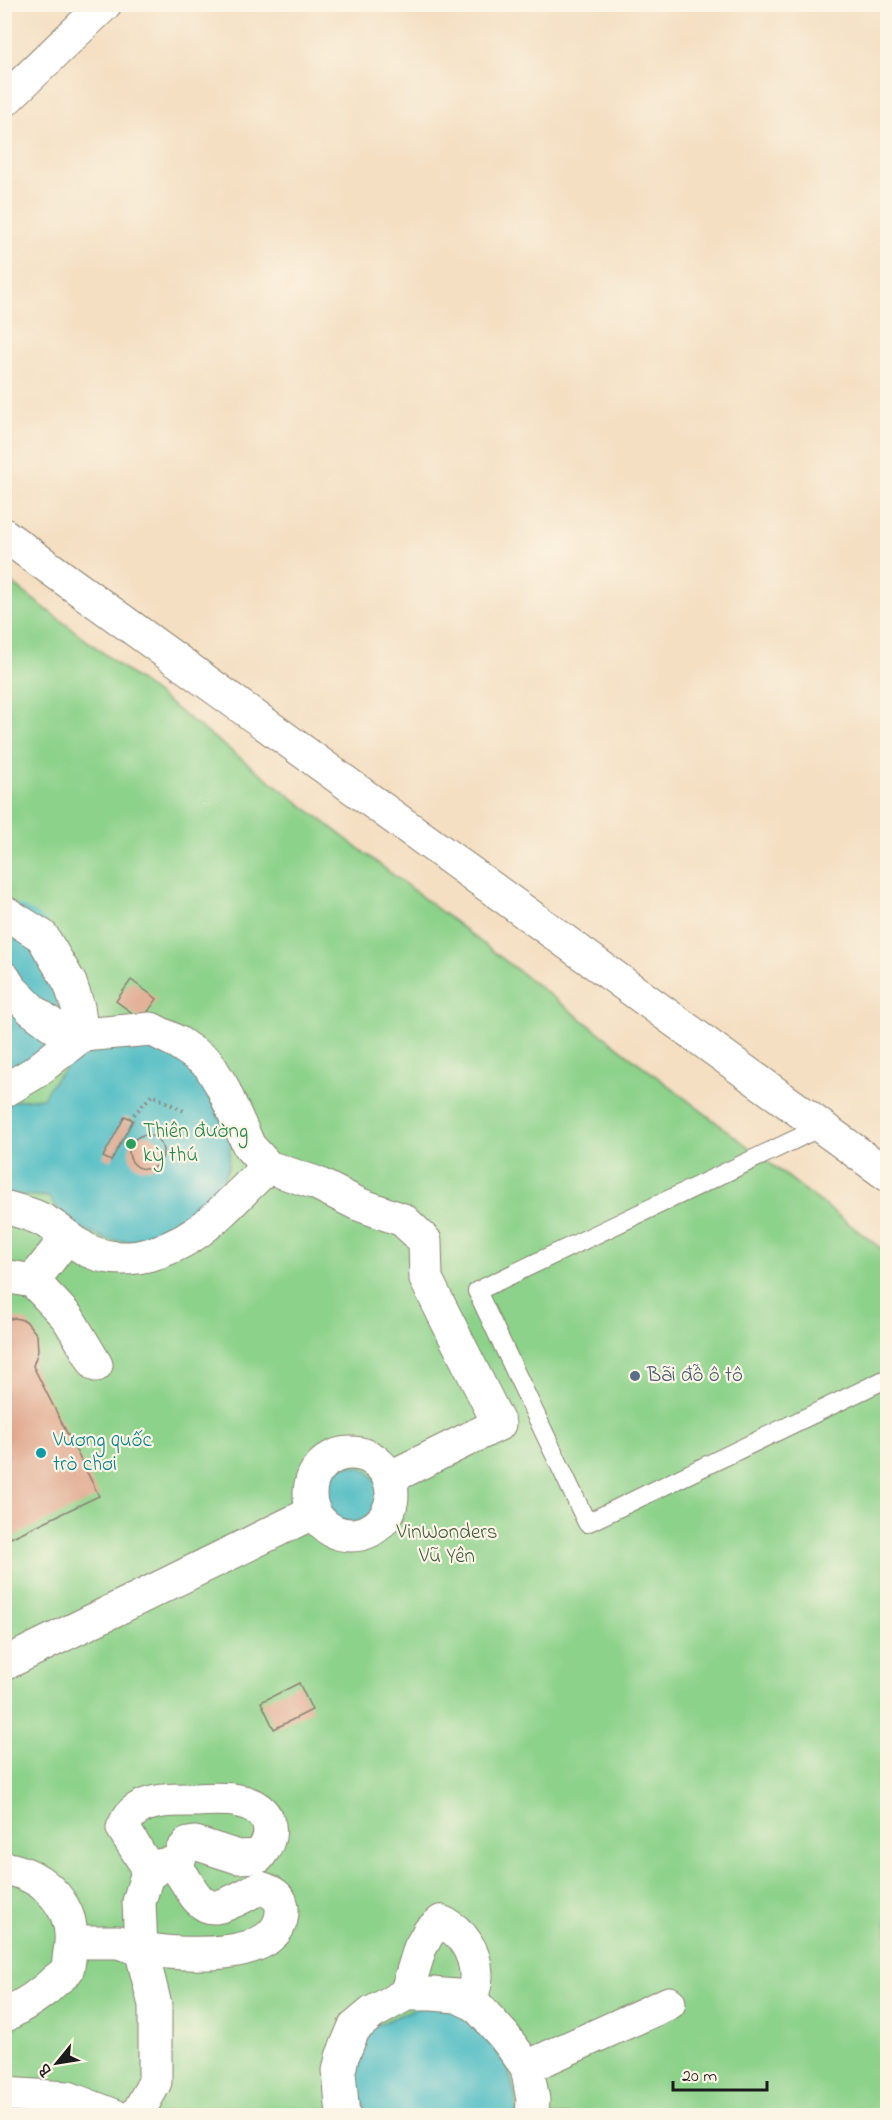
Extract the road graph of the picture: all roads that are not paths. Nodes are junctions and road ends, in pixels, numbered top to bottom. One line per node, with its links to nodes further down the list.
1 (105, 4): 2 (street)
2 (4, 101)
3 (4, 535): 8 (street)
4 (4, 912): 6 (street)
5 (8, 983): 6 (street)
6 (72, 1034): 7 (street); 9 (street)
7 (4, 1091)
8 (821, 1127): 10 (street); 15 (lane)
9 (268, 1167): 12 (street); 16 (street)
10 (888, 1175)
11 (4, 1207): 12 (street)
12 (67, 1237): 13 (street)
13 (19, 1279): 14 (street)
14 (96, 1365)
15 (888, 1378)
16 (389, 1478): 17 (street); 17 (street)
17 (314, 1512): 18 (street)
18 (4, 1664)
19 (4, 1868): 20 (street)
20 (72, 1942): 21 (street); 25 (street)
21 (141, 1949): 21 (street); 29 (street)
22 (406, 1994): 23 (street); 23 (street); 30 (street)
23 (470, 2002): 26 (street)
24 (669, 2003): 26 (street)
25 (4, 2016)
26 (527, 2067): 31 (street)
27 (4, 2094): 28 (street)
28 (115, 2115)
29 (136, 2115)
30 (343, 2115)
31 (532, 2115)

